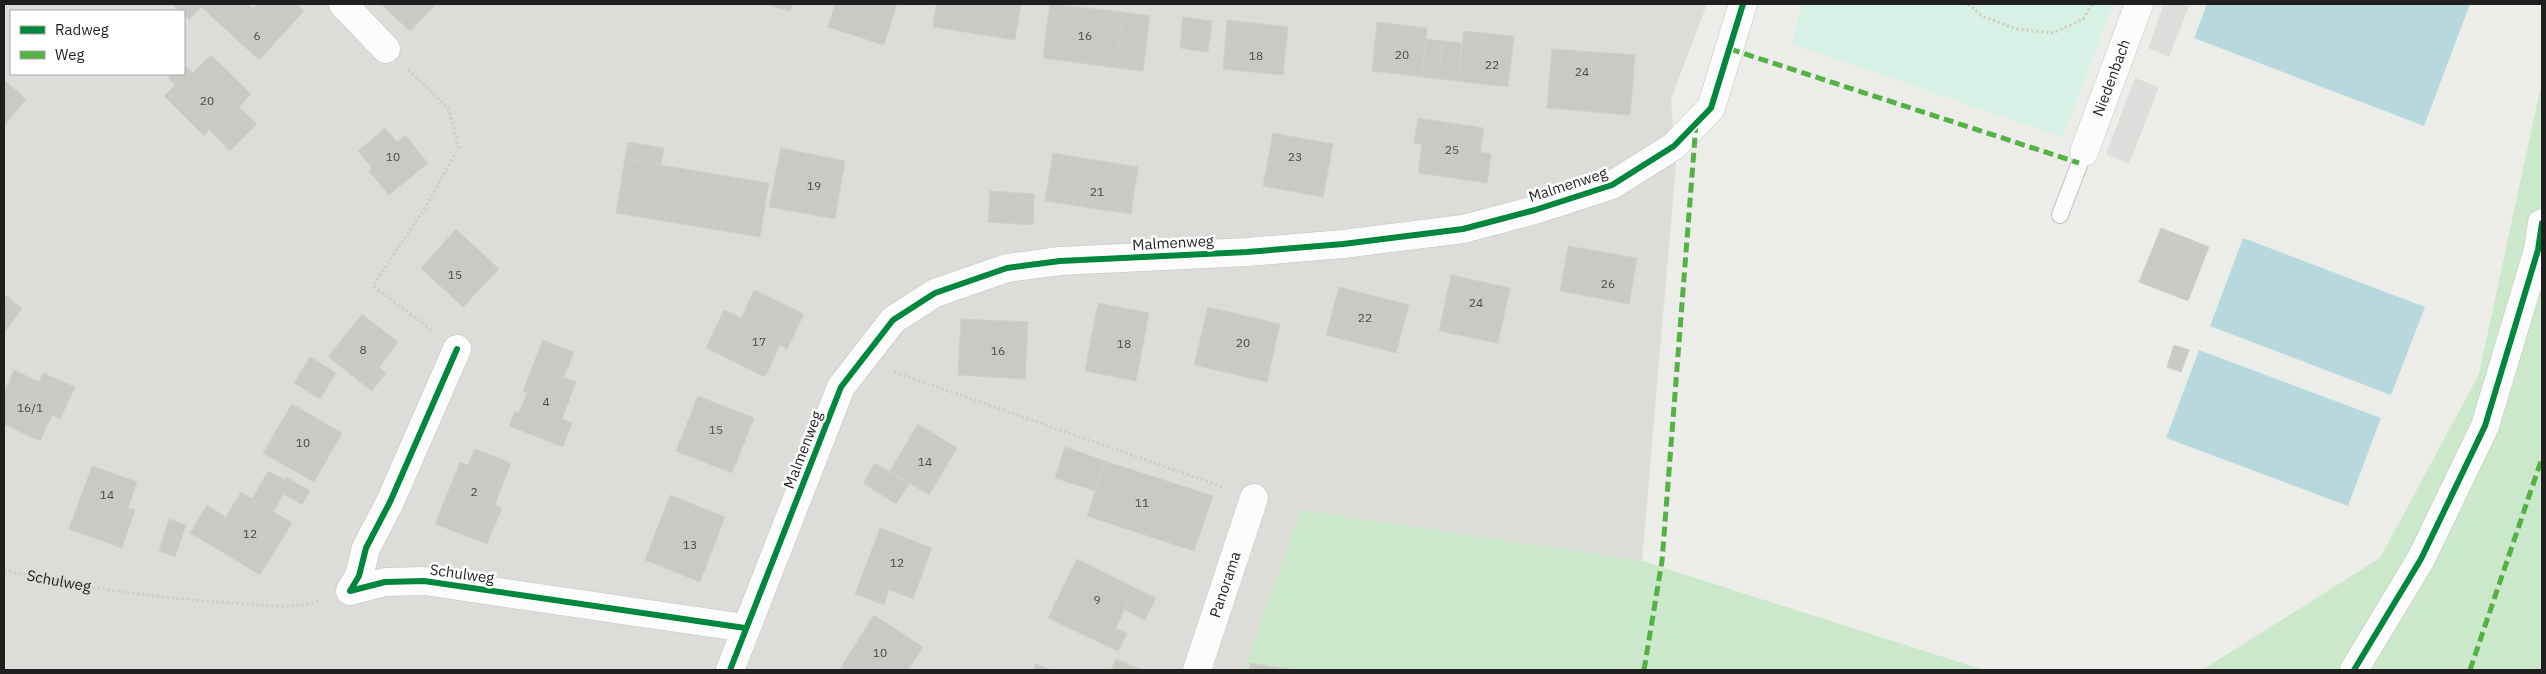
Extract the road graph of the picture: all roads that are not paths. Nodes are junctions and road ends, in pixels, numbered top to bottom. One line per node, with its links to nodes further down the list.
1 (343, 4): 4 (street)
2 (1743, 4): 10 (street, Malmenweg)
3 (2139, 4): 5 (street, Niedenbach)
4 (386, 49)
5 (2084, 152): 6 (lane)
6 (2060, 215)
7 (2542, 224): 13 (street)
8 (457, 349): 10 (street, Schulweg)
9 (1254, 498): 12 (street, Panorama)
10 (745, 628): 11 (street, Malmenweg)
11 (730, 670)
12 (1197, 670)
13 (2354, 670)

